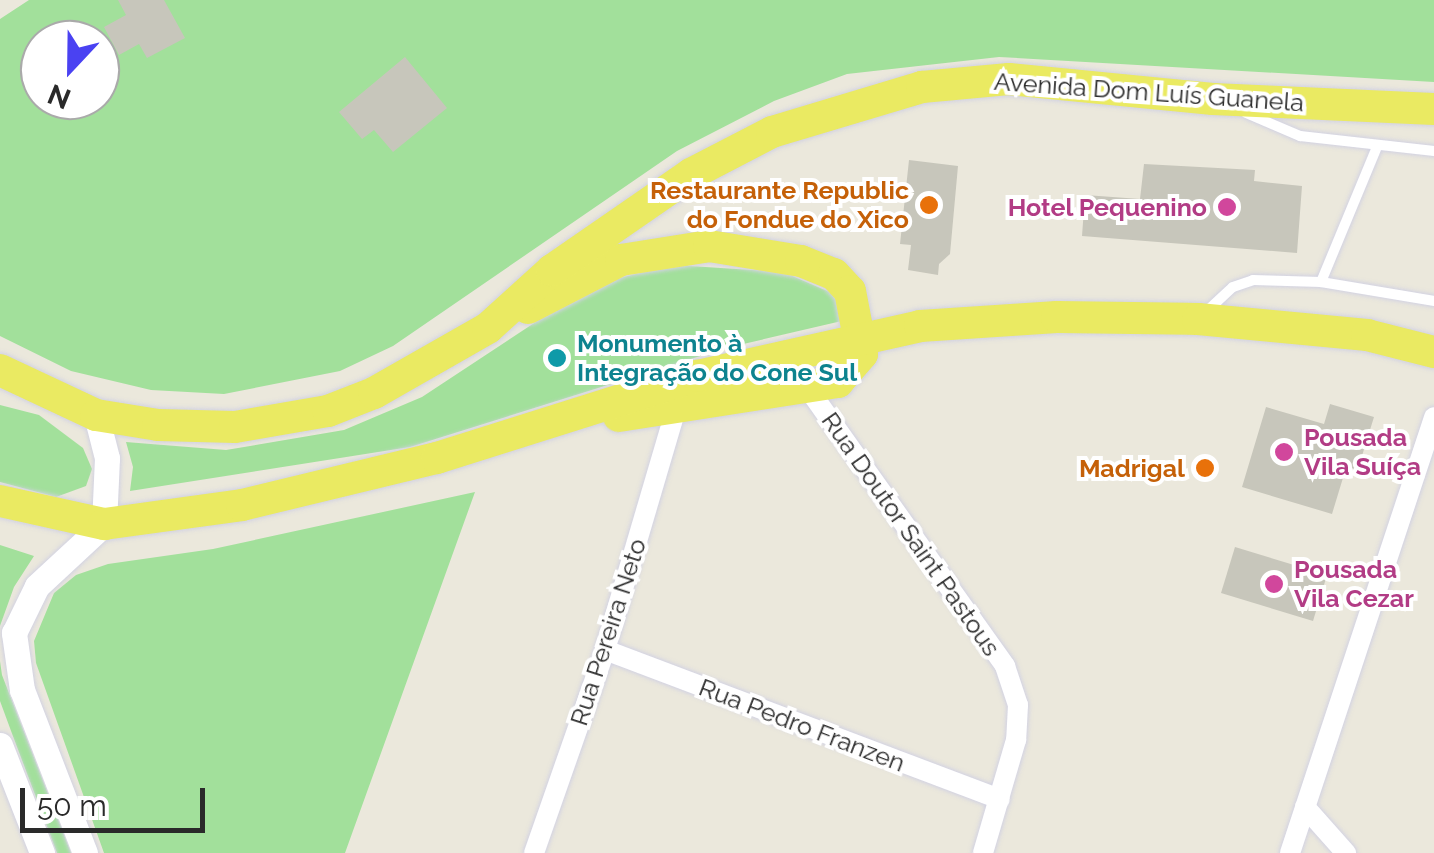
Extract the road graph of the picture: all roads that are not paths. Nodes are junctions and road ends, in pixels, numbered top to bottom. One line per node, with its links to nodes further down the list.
1 (1213, 99): 2 (main road, Avenida Dom Luís Guanela); 3 (lane); 8 (main road, Avenida Dom Luís Guanela)
2 (1434, 109)
3 (1376, 148): 4 (lane); 5 (lane)
4 (1434, 152)
5 (1322, 282): 6 (lane); 7 (lane)
6 (1434, 301)
7 (1198, 318): 9 (main road); 10 (main road)
8 (488, 328): 9 (main road); 14 (main road, Avenida Dom Luís Guanela)
9 (862, 335): 12 (main road); 16 (main road)
10 (1434, 352)
11 (2, 373): 14 (main road, Avenida Dom Luís Guanela)
12 (809, 390): 13 (main road); 21 (street, Rua Doutor Saint Pastous)
13 (676, 409): 16 (main road); 19 (street, Rua Pereira Neto)
14 (96, 414): 18 (street)
15 (1434, 417): 22 (street)
16 (550, 424): 18 (main road)
17 (0, 501): 18 (main road)
18 (104, 524): 24 (street)
19 (605, 650): 21 (street, Rua Pedro Franzen); 25 (street, Rua Pereira Neto)
20 (0, 745): 23 (street)
21 (1000, 799): 26 (street, Rua Doutor Saint Pastous)
22 (1305, 806): 27 (street); 28 (street)
23 (42, 853)
24 (85, 853)
25 (534, 853)
26 (983, 853)
27 (1290, 853)
28 (1346, 853)

